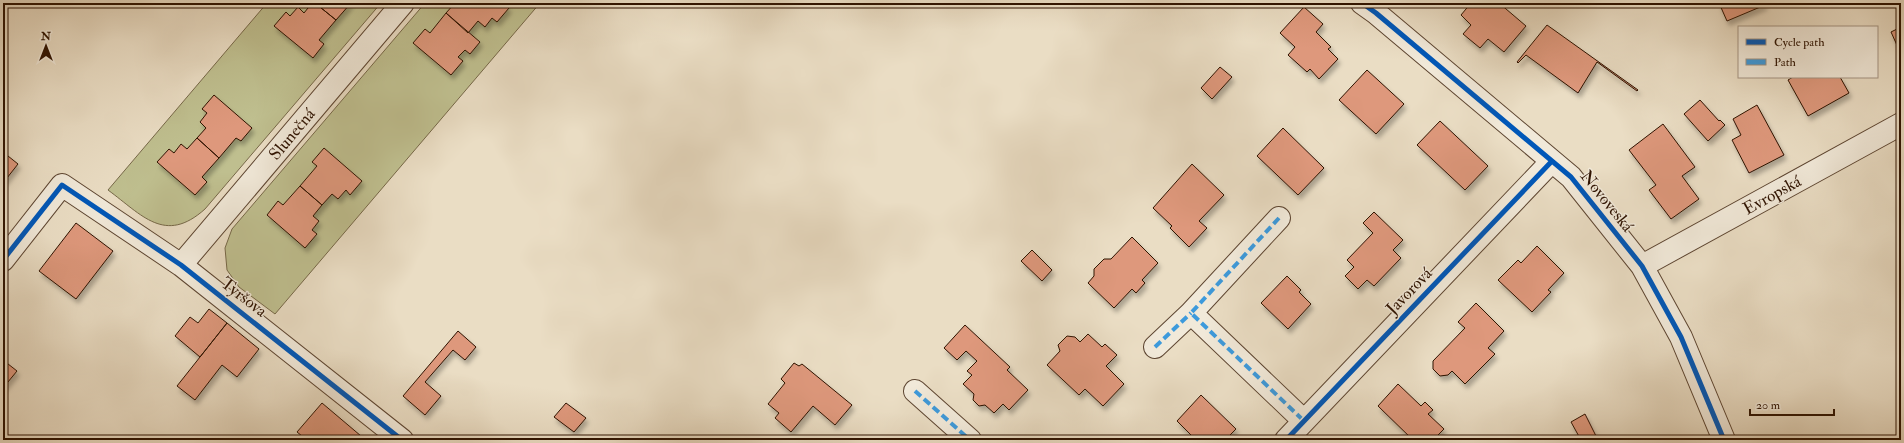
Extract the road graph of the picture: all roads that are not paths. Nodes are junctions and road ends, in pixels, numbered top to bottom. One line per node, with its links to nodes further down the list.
1 (403, 3): 7 (street, Slunečná)
2 (1362, 3): 4 (street, Novoveská)
3 (1901, 124): 8 (street, Evropská)
4 (1552, 161): 8 (street, Novoveská); 12 (street, Javorová)
5 (1279, 218): 9 (street)
6 (3, 260): 7 (street, Tyršova)
7 (181, 265): 13 (street, Tyršova)
8 (1642, 266): 16 (street, Novoveská)
9 (1191, 313): 10 (street); 12 (street)
10 (1155, 347)
11 (916, 390): 14 (street)
12 (1304, 421): 15 (street, Javorová)
13 (402, 440)
14 (970, 440)
15 (1286, 440)
16 (1724, 440)

